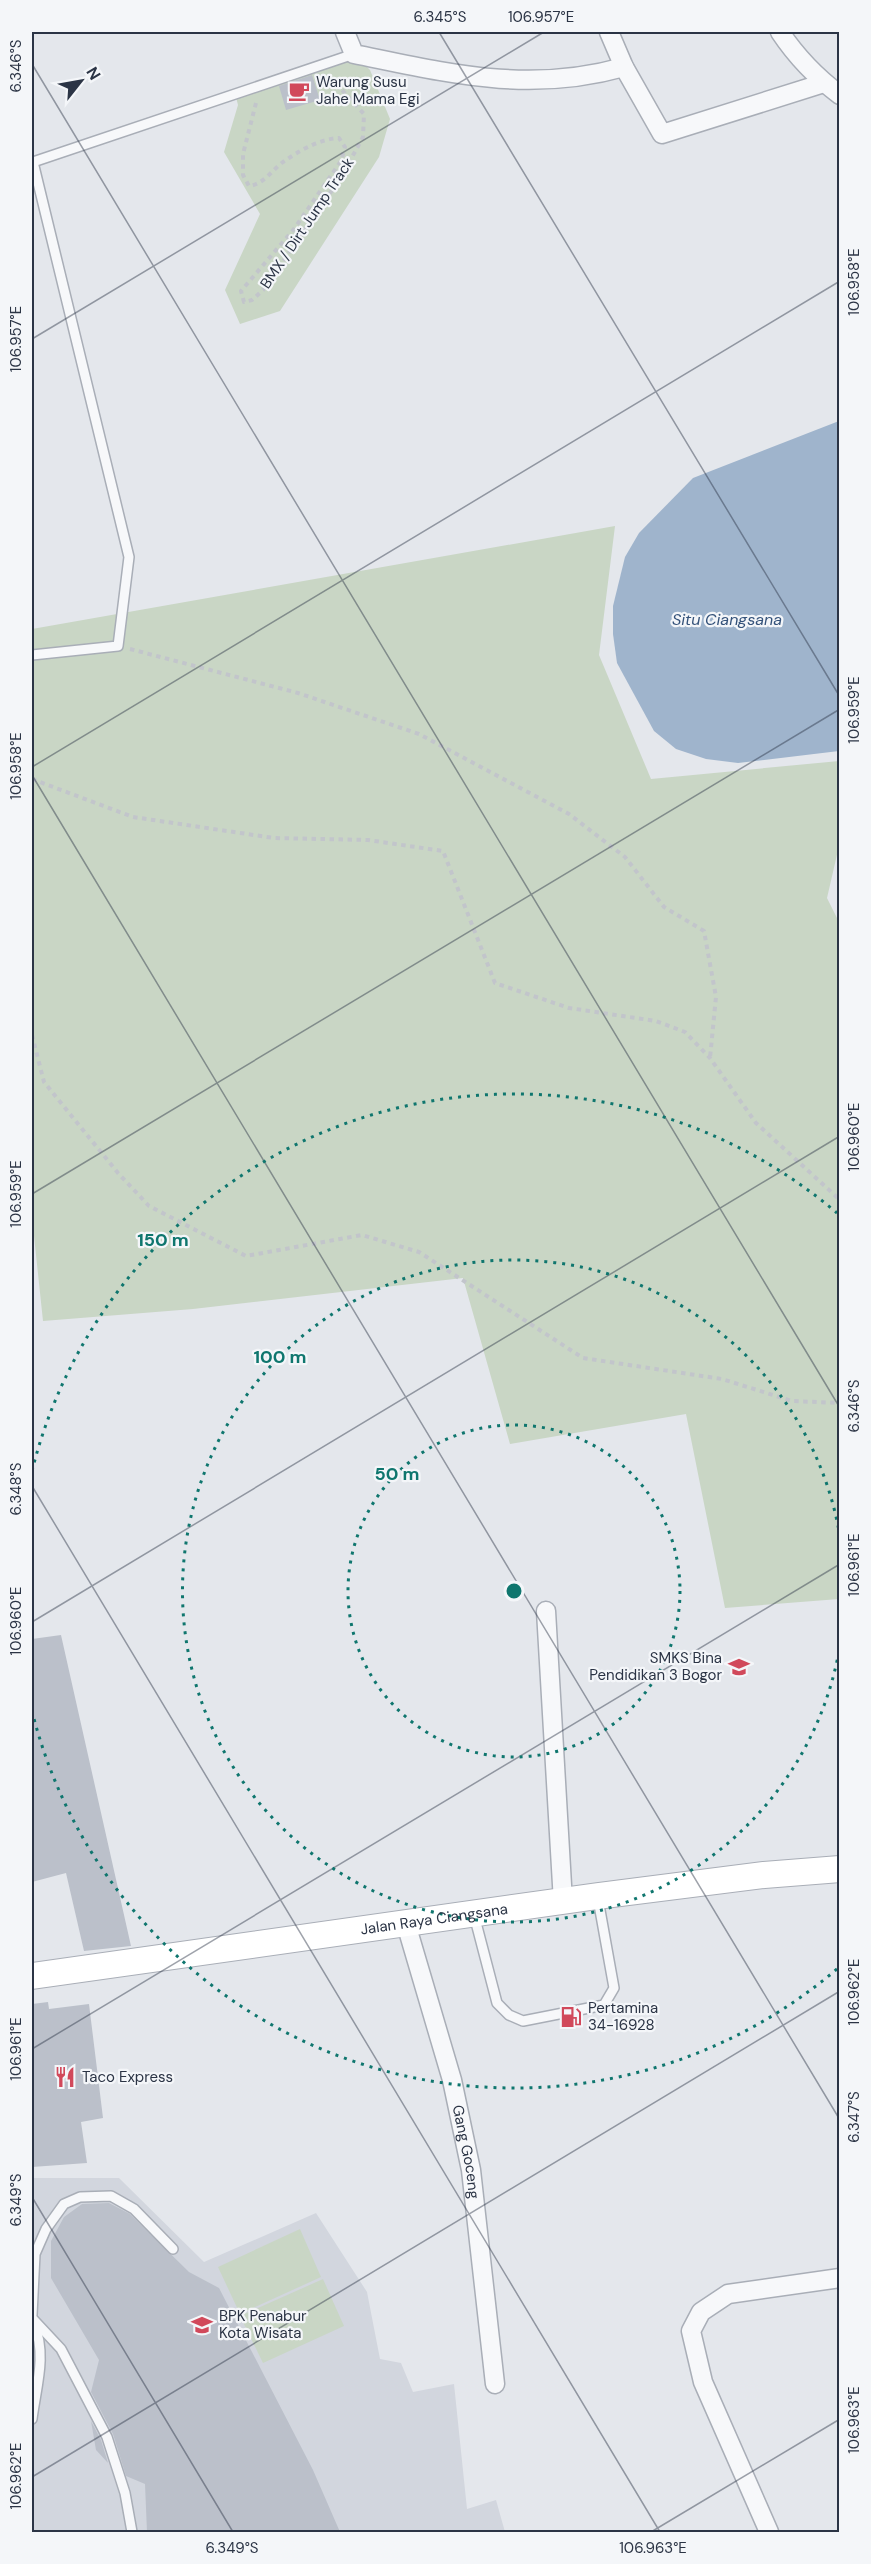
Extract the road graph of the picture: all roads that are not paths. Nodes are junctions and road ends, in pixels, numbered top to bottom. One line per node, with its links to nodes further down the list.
1 (345, 32): 4 (street)
2 (609, 32): 5 (street)
3 (780, 32): 6 (street)
4 (354, 54): 5 (street); 8 (lane)
5 (624, 67): 6 (street)
6 (824, 83): 7 (street)
7 (840, 95)
8 (32, 656)
9 (546, 1611): 12 (street)
10 (840, 1869): 11 (main road, Jalan Raya Ciangsana)
11 (598, 1896): 12 (main road, Jalan Raya Ciangsana); 13 (lane)
12 (563, 1902): 13 (main road, Jalan Raya Ciangsana)
13 (474, 1913): 14 (main road, Jalan Raya Ciangsana)
14 (406, 1924): 15 (main road, Jalan Raya Ciangsana); 19 (street, Gang Goceng)
15 (32, 1976)
16 (173, 2248): 18 (lane)
17 (840, 2278): 21 (street)
18 (32, 2318): 20 (lane); 22 (lane)
19 (495, 2384)
20 (32, 2419)
21 (762, 2530)
22 (132, 2532)

